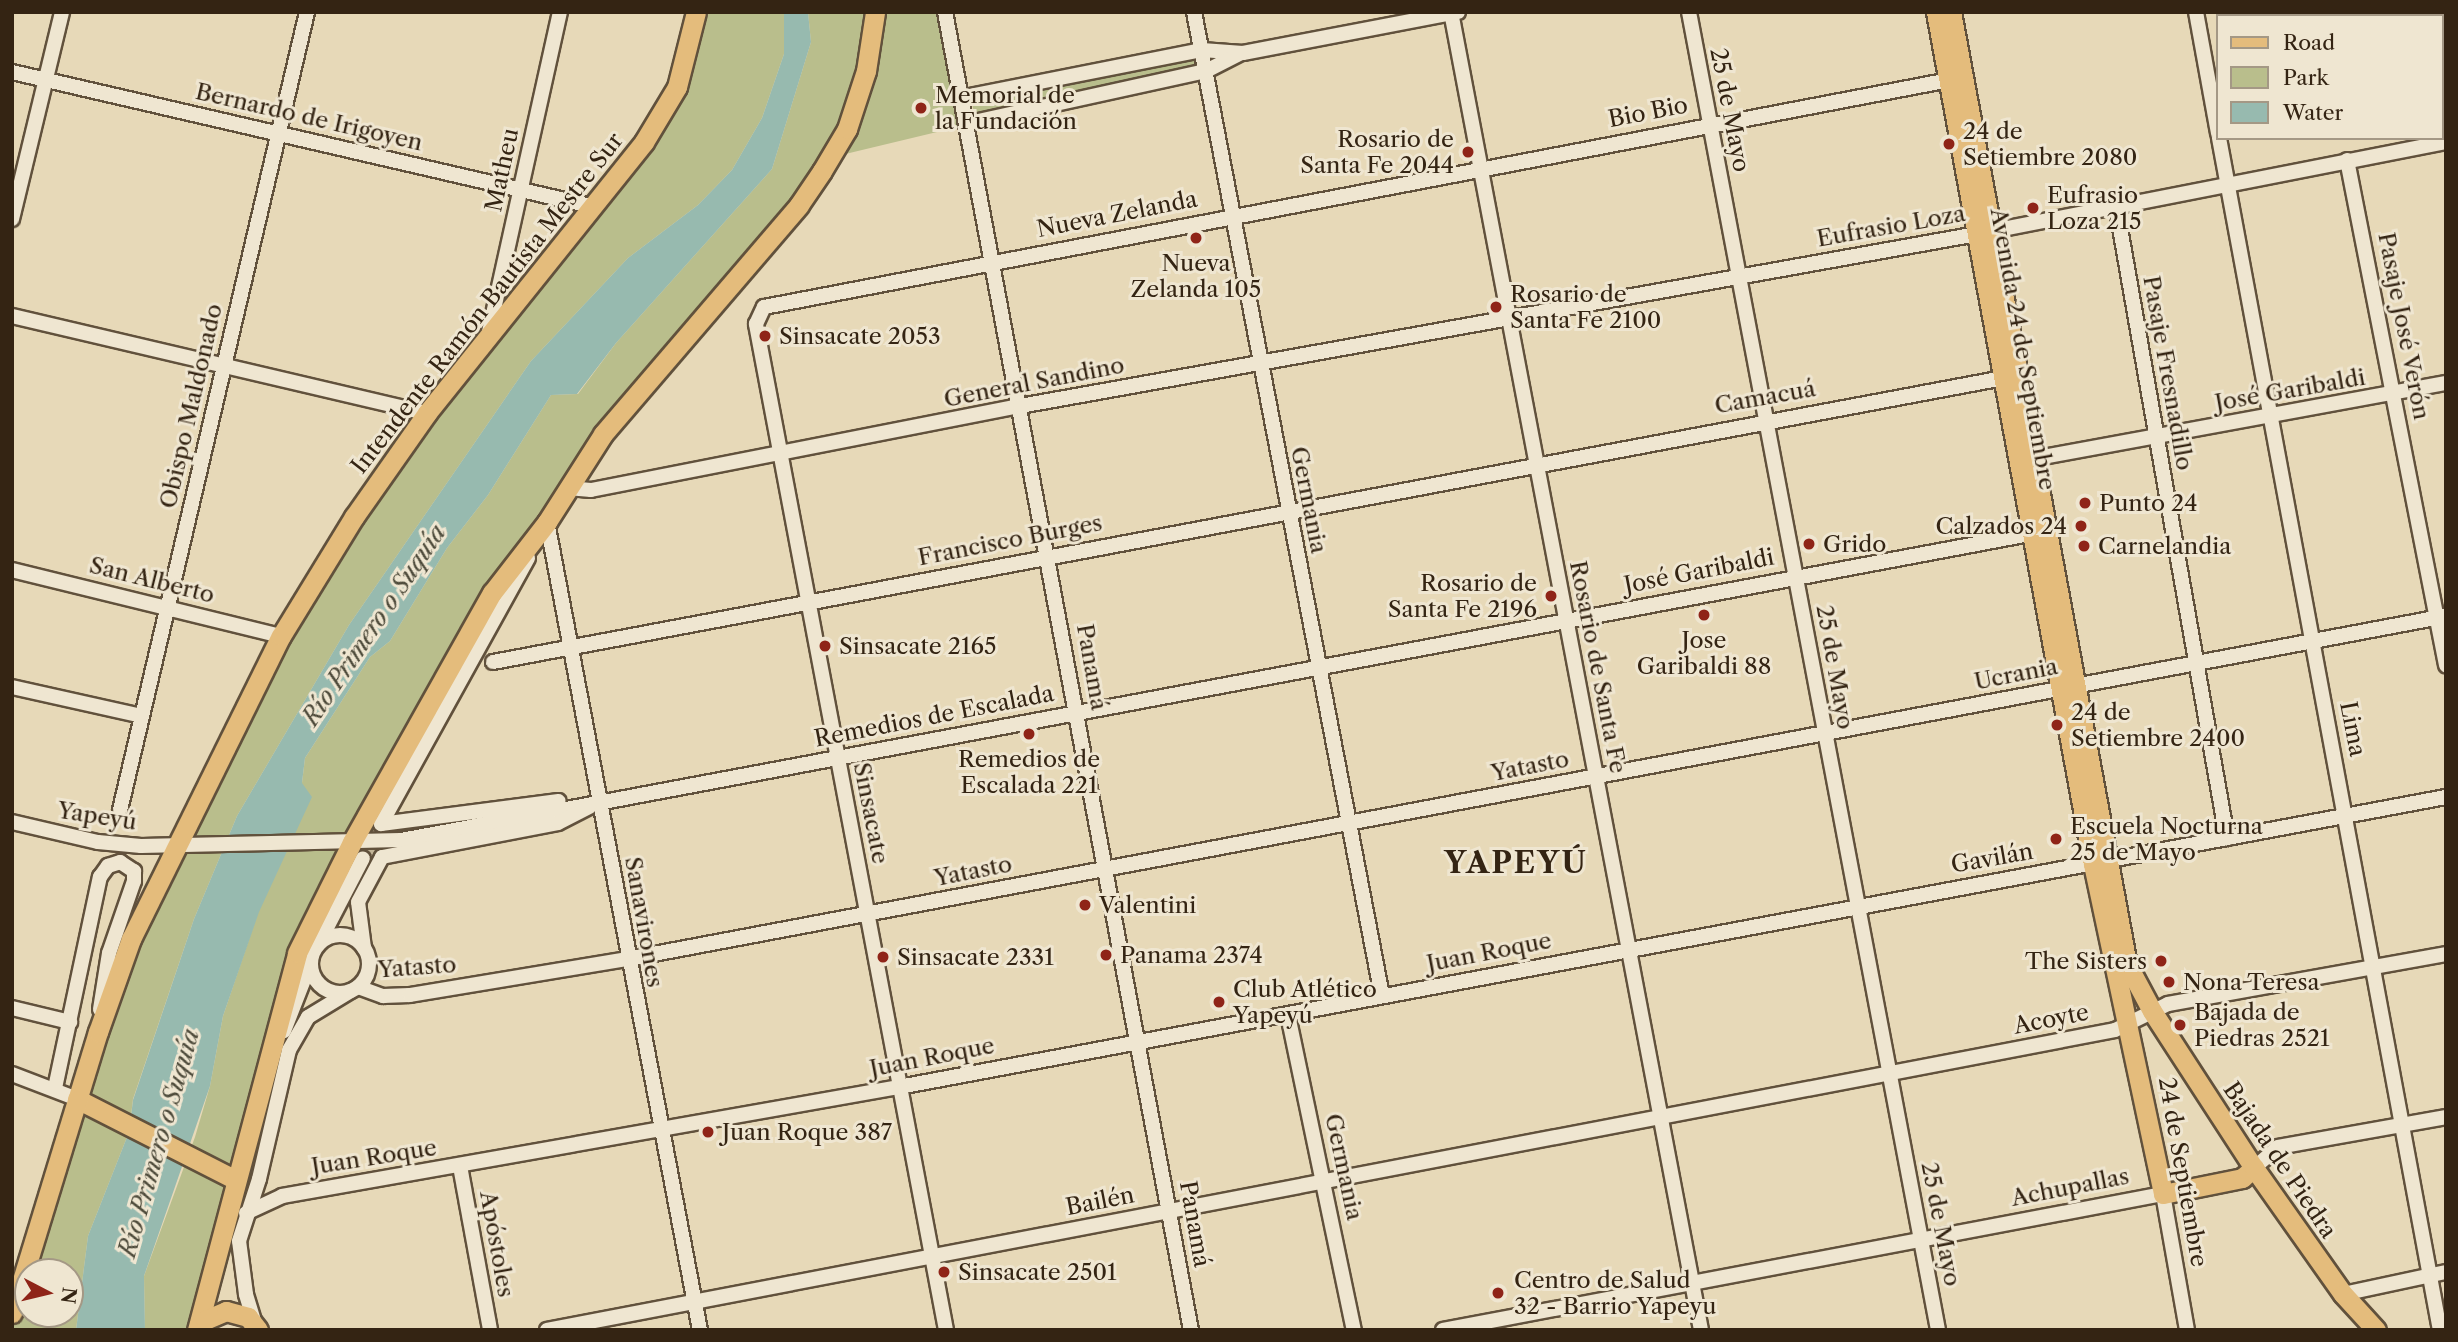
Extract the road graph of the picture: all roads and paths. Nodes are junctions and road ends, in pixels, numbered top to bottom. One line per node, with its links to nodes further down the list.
1 (62, 12): 18 (street)
2 (307, 12): 23 (street, Obispo Maldonado)
3 (560, 12): 29 (street, Matheu)
4 (696, 12): 31 (main road, Intendente Ramón Bautista Mestre Sur)
5 (875, 12): 54 (main road)
6 (945, 12): 19 (street, Panamá)
7 (1194, 12): 13 (street, Germania)
8 (1689, 12): 22 (street, 25 de Mayo)
9 (1936, 12): 17 (main road, Avenida 24 de Septiembre)
10 (1951, 12): 34 (main road, Avenida 24 de Septiembre)
11 (2196, 12): 20 (street)
12 (1454, 13): 14 (street); 27 (street, Rosario de Santa Fe)
13 (1202, 50): 14 (street); 15 (street, Germania); 19 (street)
14 (1242, 53): 15 (street)
15 (1206, 71): 21 (street); 32 (street, Germania)
16 (12, 72): 18 (street, Bernardo de Irigoyen)
17 (1949, 80): 22 (street, Bio Bio); 34 (main road, Avenida 24 de Septiembre)
18 (46, 81): 23 (street, Bernardo de Irigoyen); 33 (street)
19 (964, 97): 21 (street, Panamá)
20 (2216, 122)
21 (969, 123): 35 (street, Panamá)
22 (1710, 123): 27 (street, Bio Bio); 36 (street, 25 de Mayo)
23 (279, 132): 29 (street, Bernardo de Irigoyen); 42 (street, Obispo Maldonado)
24 (2219, 140): 28 (street, Lima)
25 (2446, 142): 26 (street, Eufrasio Loza)
26 (2347, 160): 28 (street, Eufrasio Loza); 45 (street, Pasaje José Verón)
27 (1480, 167): 32 (street, Nueva Zelanda); 39 (street, Rosario de Santa Fe)
28 (2228, 184): 30 (street, Eufrasio Loza); 48 (street, Lima)
29 (520, 191): 31 (street, Bernardo de Irigoyen); 40 (street, Matheu)
30 (2116, 205): 34 (street, Eufrasio Loza); 50 (street, Pasaje Fresnadillo)
31 (594, 207): 40 (main road, Intendente Ramón Bautista Mestre Sur)
32 (1231, 216): 35 (street, Nueva Zelanda); 41 (street, Germania)
33 (12, 219)
34 (1985, 232): 36 (street, Eufrasio Loza); 43 (main road, Avenida 24 de Septiembre); 52 (main road, Avenida 24 de Septiembre)
35 (993, 262): 37 (street, Nueva Zelanda); 46 (street, Panamá)
36 (1738, 275): 39 (street, Eufrasio Loza); 49 (street, 25 de Mayo)
37 (764, 307): 51 (street, Sinsacate)
38 (12, 316): 42 (street)
39 (1508, 317): 41 (street, General Sandino); 53 (street, Rosario de Santa Fe)
40 (488, 337): 47 (main road, Intendente Ramón Bautista Mestre Sur)
41 (1259, 363): 46 (street, General Sandino); 55 (street, Germania)
42 (224, 365): 47 (street); 62 (street, Obispo Maldonado)
43 (2003, 378): 49 (street, Camacuá); 52 (main road, Avenida 24 de Septiembre)
44 (2446, 383): 45 (street, José Garibaldi)
45 (2395, 394): 48 (street, José Garibaldi); 63 (street, Pasaje José Verón)
46 (1020, 407): 51 (street, General Sandino); 58 (street, Panamá)
47 (427, 413): 65 (main road, Intendente Ramón Bautista Mestre Sur)
48 (2272, 417): 50 (street, José Garibaldi); 66 (street, Lima)
49 (1766, 420): 53 (street, Camacuá); 60 (street, 25 de Mayo)
50 (2156, 437): 52 (street, José Garibaldi); 69 (street, Pasaje Fresnadillo)
51 (780, 455): 54 (street, General Sandino); 61 (street, Sinsacate)
52 (2026, 460): 57 (main road, Avenida 24 de Septiembre)
53 (1536, 464): 55 (street, Francisco Burges); 64 (street, Rosario de Santa Fe)
54 (568, 488): 56 (main road)
55 (1288, 511): 58 (street, Francisco Burges); 71 (street, Germania)
56 (547, 522): 67 (street, Sanavirones); 80 (street, Remedios de Escalada); 87 (main road)
57 (2039, 532): 60 (street, José Garibaldi); 73 (main road, Avenida 24 de Septiembre)
58 (1048, 556): 61 (street, Francisco Burges); 74 (street, Panamá)
59 (12, 570): 62 (street, San Alberto)
60 (1795, 576): 64 (street, José Garibaldi); 76 (street, 25 de Mayo)
61 (808, 602): 67 (street, Francisco Burges); 77 (street, Sinsacate)
62 (168, 606): 65 (street, San Alberto); 75 (street, Obispo Maldonado)
63 (2441, 617): 66 (street, Ucrania); 70 (street, Pasaje José Verón)
64 (1566, 620): 71 (street, Remedios de Escalada); 78 (street, Rosario de Santa Fe)
65 (281, 636): 86 (main road, Intendente Ramón Bautista Mestre Sur)
66 (2313, 641): 69 (street, Ucrania); 82 (street, Lima)
67 (571, 649): 68 (street, Francisco Burges); 80 (street, Sanavirones)
68 (493, 662)
69 (2196, 663): 73 (street, Ucrania); 85 (street, Pasaje Fresnadillo)
70 (2446, 665)
71 (1318, 666): 74 (street, Remedios de Escalada); 84 (street, Germania)
72 (12, 687): 75 (street)
73 (2069, 687): 76 (street, Ucrania); 88 (main road, Avenida 24 de Septiembre)
74 (1077, 712): 77 (street, Remedios de Escalada); 89 (street, Panamá)
75 (142, 716): 81 (street, Obispo Maldonado)
76 (1824, 735): 78 (street, Ucrania); 90 (street, 25 de Mayo)
77 (837, 757): 80 (street, Remedios de Escalada); 91 (street, Sinsacate)
78 (1595, 777): 84 (street, Yatasto); 94 (street, Rosario de Santa Fe)
79 (2446, 797): 82 (street, Gavilán)
80 (599, 801): 87 (street, Remedios de Escalada); 87 (street, Remedios de Escalada); 96 (street, Sanavirones)
81 (120, 810)
82 (2347, 815): 85 (street, Gavilán); 98 (street, Lima)
83 (12, 822): 86 (street, Yapeyú)
84 (1349, 825): 89 (street, Yatasto); 100 (street, Germania)
85 (2227, 838): 88 (street, Gavilán)
86 (176, 847): 87 (street, Yapeyú); 106 (main road, Intendente Ramón Bautista Mestre Sur)
87 (359, 851): 92 (street); 93 (street); 113 (main road)
88 (2101, 862): 90 (street, Gavilán); 102 (main road, Avenida 24 de Septiembre); 105 (main road, Avenida 24 de Septiembre)
89 (1106, 870): 91 (street, Yatasto); 107 (street, Panamá)
90 (1857, 905): 94 (street, Gavilán); 108 (street, 25 de Mayo)
91 (868, 914): 96 (street, Yatasto); 110 (street, Sinsacate)
92 (320, 941): 93 (street); 97 (street)
93 (364, 948): 99 (street)
94 (1628, 949): 100 (street, Juan Roque); 114 (street, Rosario de Santa Fe)
95 (2446, 954): 98 (street, Acoyte)
96 (627, 959): 99 (street, Yatasto); 117 (street, Sanavirones)
97 (309, 967): 99 (street); 113 (street)
98 (2374, 967): 102 (street, Acoyte); 116 (street, Lima)
99 (355, 989): 124 (street)
100 (1382, 996): 103 (street, Juan Roque)
101 (12, 1008): 104 (street)
102 (2152, 1011): 105 (street, Acoyte); 119 (main road, Bajada de Piedra)
103 (1288, 1015): 107 (street, Juan Roque); 121 (street, Germania)
104 (70, 1022): 106 (street); 111 (street)
105 (2130, 1024): 108 (street, Acoyte); 122 (main road, 24 de Septiembre)
106 (98, 1032): 112 (main road, Intendente Ramón Bautista Mestre Sur)
107 (1138, 1042): 110 (street, Juan Roque); 123 (street, Panamá)
108 (1889, 1072): 114 (street, Acoyte); 125 (street, 25 de Mayo)
109 (12, 1074): 111 (street)
110 (899, 1087): 117 (street, Juan Roque); 126 (street, Sinsacate)
111 (55, 1088): 112 (street)
112 (77, 1099): 120 (main road); 132 (main road, Intendente Ramón Bautista Mestre Sur)
113 (254, 1106): 120 (main road)
114 (1660, 1116): 121 (street, Bailén); 129 (street, Rosario de Santa Fe)
115 (2446, 1116): 116 (street, Achupallas)
116 (2401, 1125): 119 (street, Achupallas); 128 (street, Lima)
117 (660, 1130): 118 (street, Juan Roque); 131 (street, Sanavirones)
118 (460, 1166): 124 (street, Juan Roque); 136 (street, Apóstoles)
119 (2254, 1168): 122 (main road, Achupallas); 130 (main road, Bajada de Piedra)
120 (234, 1180): 135 (main road)
121 (1325, 1181): 123 (street, Bailén); 141 (street, Germania)
122 (2163, 1194): 125 (street, Achupallas); 145 (street, 24 de Septiembre)
123 (1170, 1211): 126 (street, Bailén); 140 (street, Panamá)
124 (246, 1213): 133 (street)
125 (1921, 1240): 129 (street, Achupallas); 144 (street, 25 de Mayo)
126 (930, 1257): 131 (street, Bailén); 139 (street, Sinsacate)
127 (2446, 1272): 128 (street)
128 (2430, 1275): 130 (street); 146 (street, Lima)
129 (1692, 1281): 142 (street, Achupallas); 143 (street, Rosario de Santa Fe)
130 (2343, 1294): 134 (main road, Bajada de Piedra)
131 (694, 1302): 137 (street, Bailén); 138 (street, Sanavirones)
132 (12, 1313)
133 (257, 1328): 135 (main road)
134 (2367, 1328)
135 (197, 1330)
136 (490, 1330)
137 (547, 1330)
138 (700, 1330)
139 (946, 1330)
140 (1191, 1330)
141 (1354, 1330)
142 (1443, 1330)
143 (1701, 1330)
144 (1938, 1330)
145 (2187, 1330)
146 (2440, 1330)

